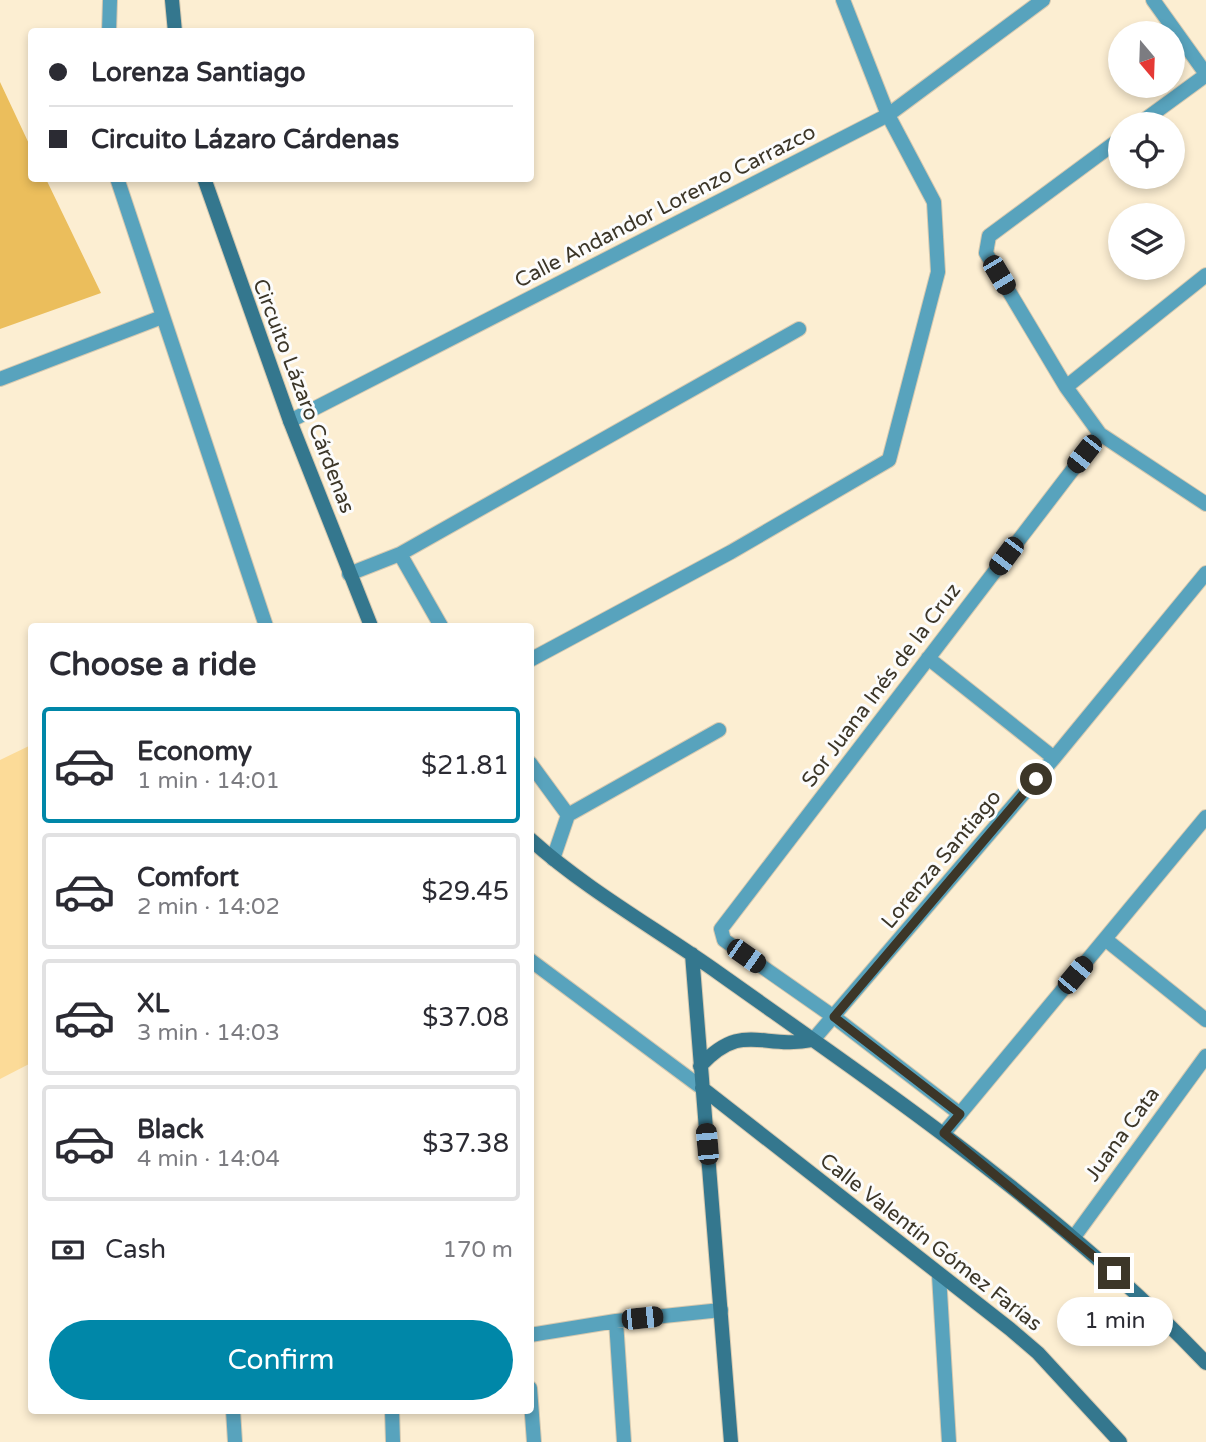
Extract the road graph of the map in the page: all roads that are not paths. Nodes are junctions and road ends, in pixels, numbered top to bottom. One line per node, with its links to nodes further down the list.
1 (110, 0): 6 (street)
2 (172, 0): 7 (street)
3 (844, 0): 10 (street)
4 (1043, 0): 10 (street, Calle Andandor Lorenzo Carrazco)
5 (1153, 0): 8 (street)
6 (109, 28)
7 (175, 28)
8 (1206, 74): 9 (street)
9 (1155, 112)
10 (888, 115): 19 (street, Calle Andandor Lorenzo Carrazco); 28 (street)
11 (1108, 148): 18 (street)
12 (118, 182): 15 (street)
13 (205, 182): 19 (street, Circuito Lázaro Cárdenas)
14 (1206, 275): 18 (street)
15 (162, 317): 17 (street); 25 (street)
16 (799, 329): 22 (street)
17 (0, 379)
18 (1066, 387): 20 (street)
19 (289, 421): 24 (street, Circuito Lázaro Cárdenas)
20 (1100, 434): 21 (street); 29 (street, Sor Juana Inés de la Cruz)
21 (1206, 504)
22 (400, 554): 24 (street); 27 (street)
23 (1206, 573): 31 (street, Lorenza Santiago)
24 (349, 574): 26 (street, Circuito Lázaro Cárdenas)
25 (265, 623)
26 (370, 623)
27 (439, 623)
28 (534, 658)
29 (928, 658): 31 (street); 40 (street, Sor Juana Inés de la Cruz)
30 (719, 730): 33 (street)
31 (1054, 758): 40 (street, Lorenza Santiago)
32 (534, 768): 33 (street)
33 (568, 815): 36 (street)
34 (1206, 817): 37 (street)
35 (534, 842): 36 (street)
36 (553, 859): 38 (street)
37 (1105, 939): 41 (street); 46 (street)
38 (692, 954): 42 (street); 44 (street)
39 (534, 963): 45 (street)
40 (834, 1017): 42 (street, Lorenza Santiago); 46 (street)
41 (1206, 1020)
42 (813, 1040): 44 (street); 47 (street)
43 (1206, 1056): 48 (street, Juana Cata)
44 (700, 1066): 45 (street)
45 (702, 1088): 49 (street, Calle Valentín Gómez Farías); 50 (street)
46 (960, 1114): 47 (street)
47 (944, 1133): 48 (street)
48 (1074, 1237): 53 (street)
49 (939, 1275): 62 (street); 63 (street, Calle Valentín Gómez Farías)
50 (722, 1310): 51 (street); 61 (street)
51 (616, 1321): 52 (street); 60 (street)
52 (534, 1334)
53 (1206, 1363)
54 (233, 1414): 57 (street)
55 (392, 1414): 58 (street)
56 (532, 1414): 59 (street)
57 (235, 1442)
58 (393, 1442)
59 (534, 1442)
60 (624, 1442)
61 (731, 1442)
62 (949, 1442)
63 (1120, 1442)

